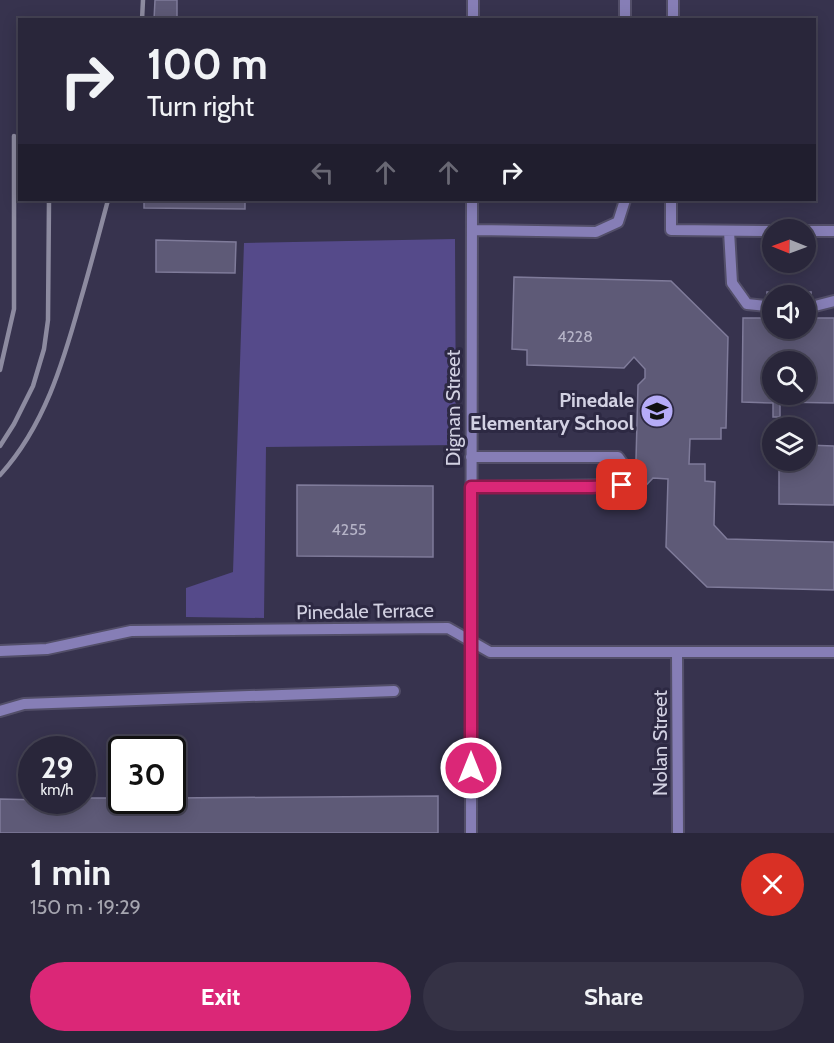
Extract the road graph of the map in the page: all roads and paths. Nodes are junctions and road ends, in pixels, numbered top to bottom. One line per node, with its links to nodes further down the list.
1 (473, 0): 4 (street)
2 (625, 0): 5 (street)
3 (673, 0): 6 (street)
4 (473, 18)
5 (625, 18)
6 (673, 18)
7 (472, 201): 10 (street, Dignan Street)
8 (625, 201): 10 (street)
9 (671, 201): 11 (street)
10 (472, 230): 18 (street, Dignan Street)
11 (729, 231): 12 (street); 16 (street)
12 (762, 231)
13 (816, 231): 14 (street)
14 (834, 231)
15 (834, 302): 17 (street)
16 (762, 306)
17 (816, 306)
18 (471, 457): 19 (street, Dignan Street); 19 (street)
19 (471, 487): 20 (street, Dignan Street)
20 (470, 639): 21 (street, Pinedale Terrace); 22 (street, Pinedale Terrace); 26 (street, Dignan Street)
21 (0, 651)
22 (677, 652): 23 (street, Pinedale Terrace); 27 (street, Nolan Street)
23 (834, 652)
24 (394, 691): 25 (street)
25 (0, 711)
26 (471, 833)
27 (678, 833)

